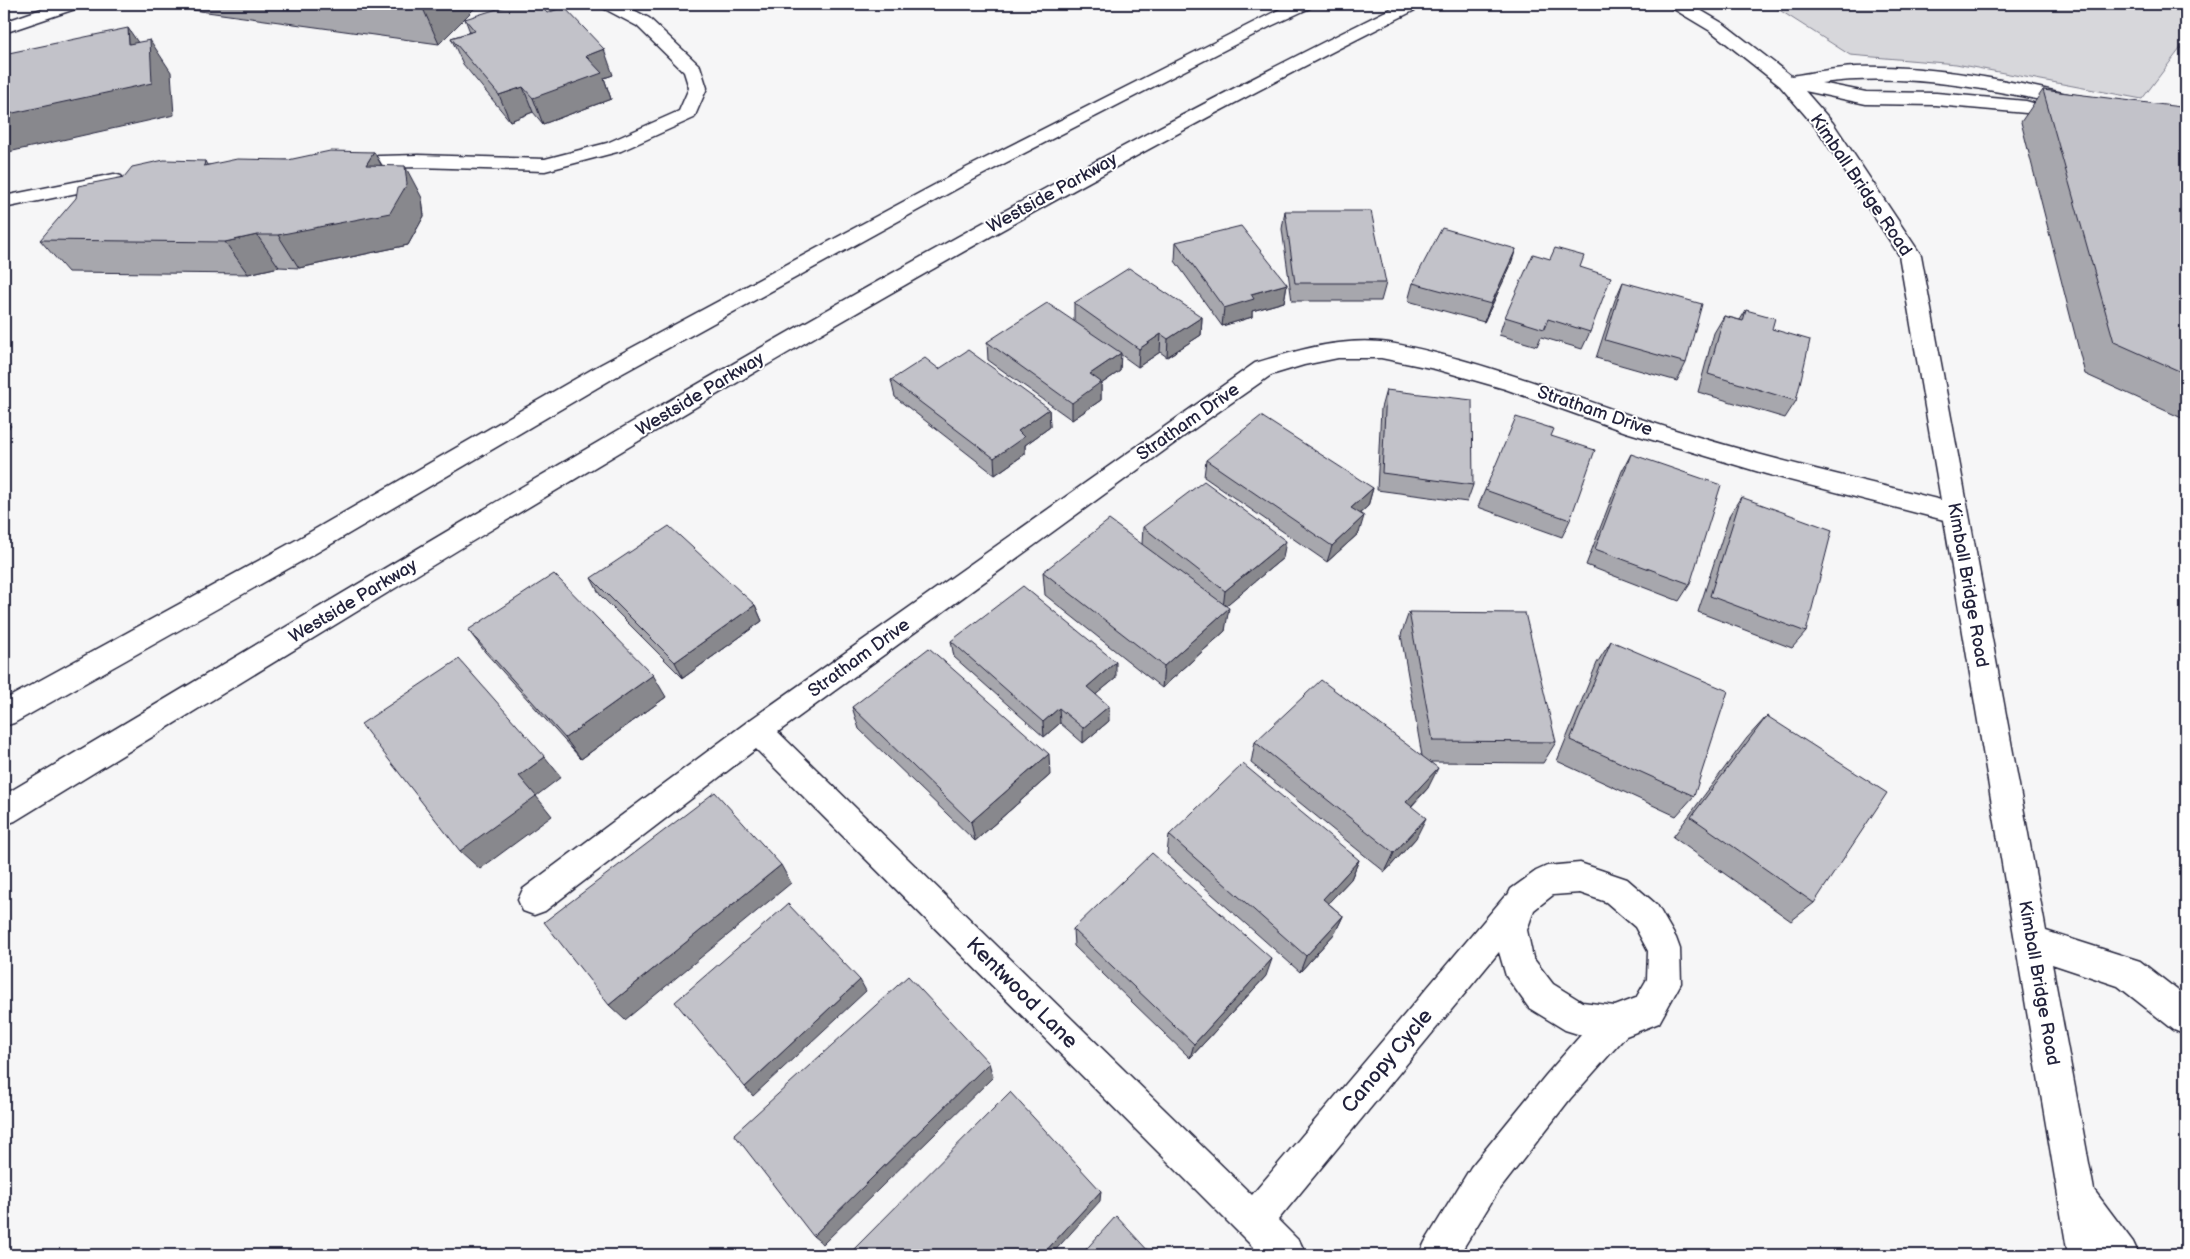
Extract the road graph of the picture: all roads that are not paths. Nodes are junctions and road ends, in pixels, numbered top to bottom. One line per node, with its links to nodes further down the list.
1 (72, 4): 6 (street)
2 (609, 4): 9 (street)
3 (1304, 4): 13 (street)
4 (1413, 4): 15 (street, Westside Parkway)
5 (1678, 4): 7 (street, Kimball Bridge Road)
6 (4, 28)
7 (1787, 82): 8 (street); 12 (street, Kimball Bridge Road)
8 (2091, 105)
9 (321, 164)
10 (128, 178): 11 (street)
11 (4, 202)
12 (1955, 513): 14 (street, Stratham Drive); 18 (street, Kimball Bridge Road)
13 (4, 714)
14 (757, 731): 16 (street, Stratham Drive); 22 (street, Kentwood Lane)
15 (4, 811)
16 (534, 900)
17 (1522, 900): 20 (street, Canopy Cycle); 20 (street, Canopy Cycle); 22 (street, Canopy Cycle)
18 (2032, 942): 19 (street); 21 (street, Kimball Bridge Road)
19 (2186, 1018)
20 (1615, 1023): 24 (street, Canopy Cycle)
21 (2077, 1198): 25 (street, Kimball Bridge Road); 26 (street)
22 (1253, 1222): 23 (street, Kentwood Lane)
23 (1287, 1255)
24 (1438, 1255)
25 (2087, 1255)
26 (2120, 1255)

